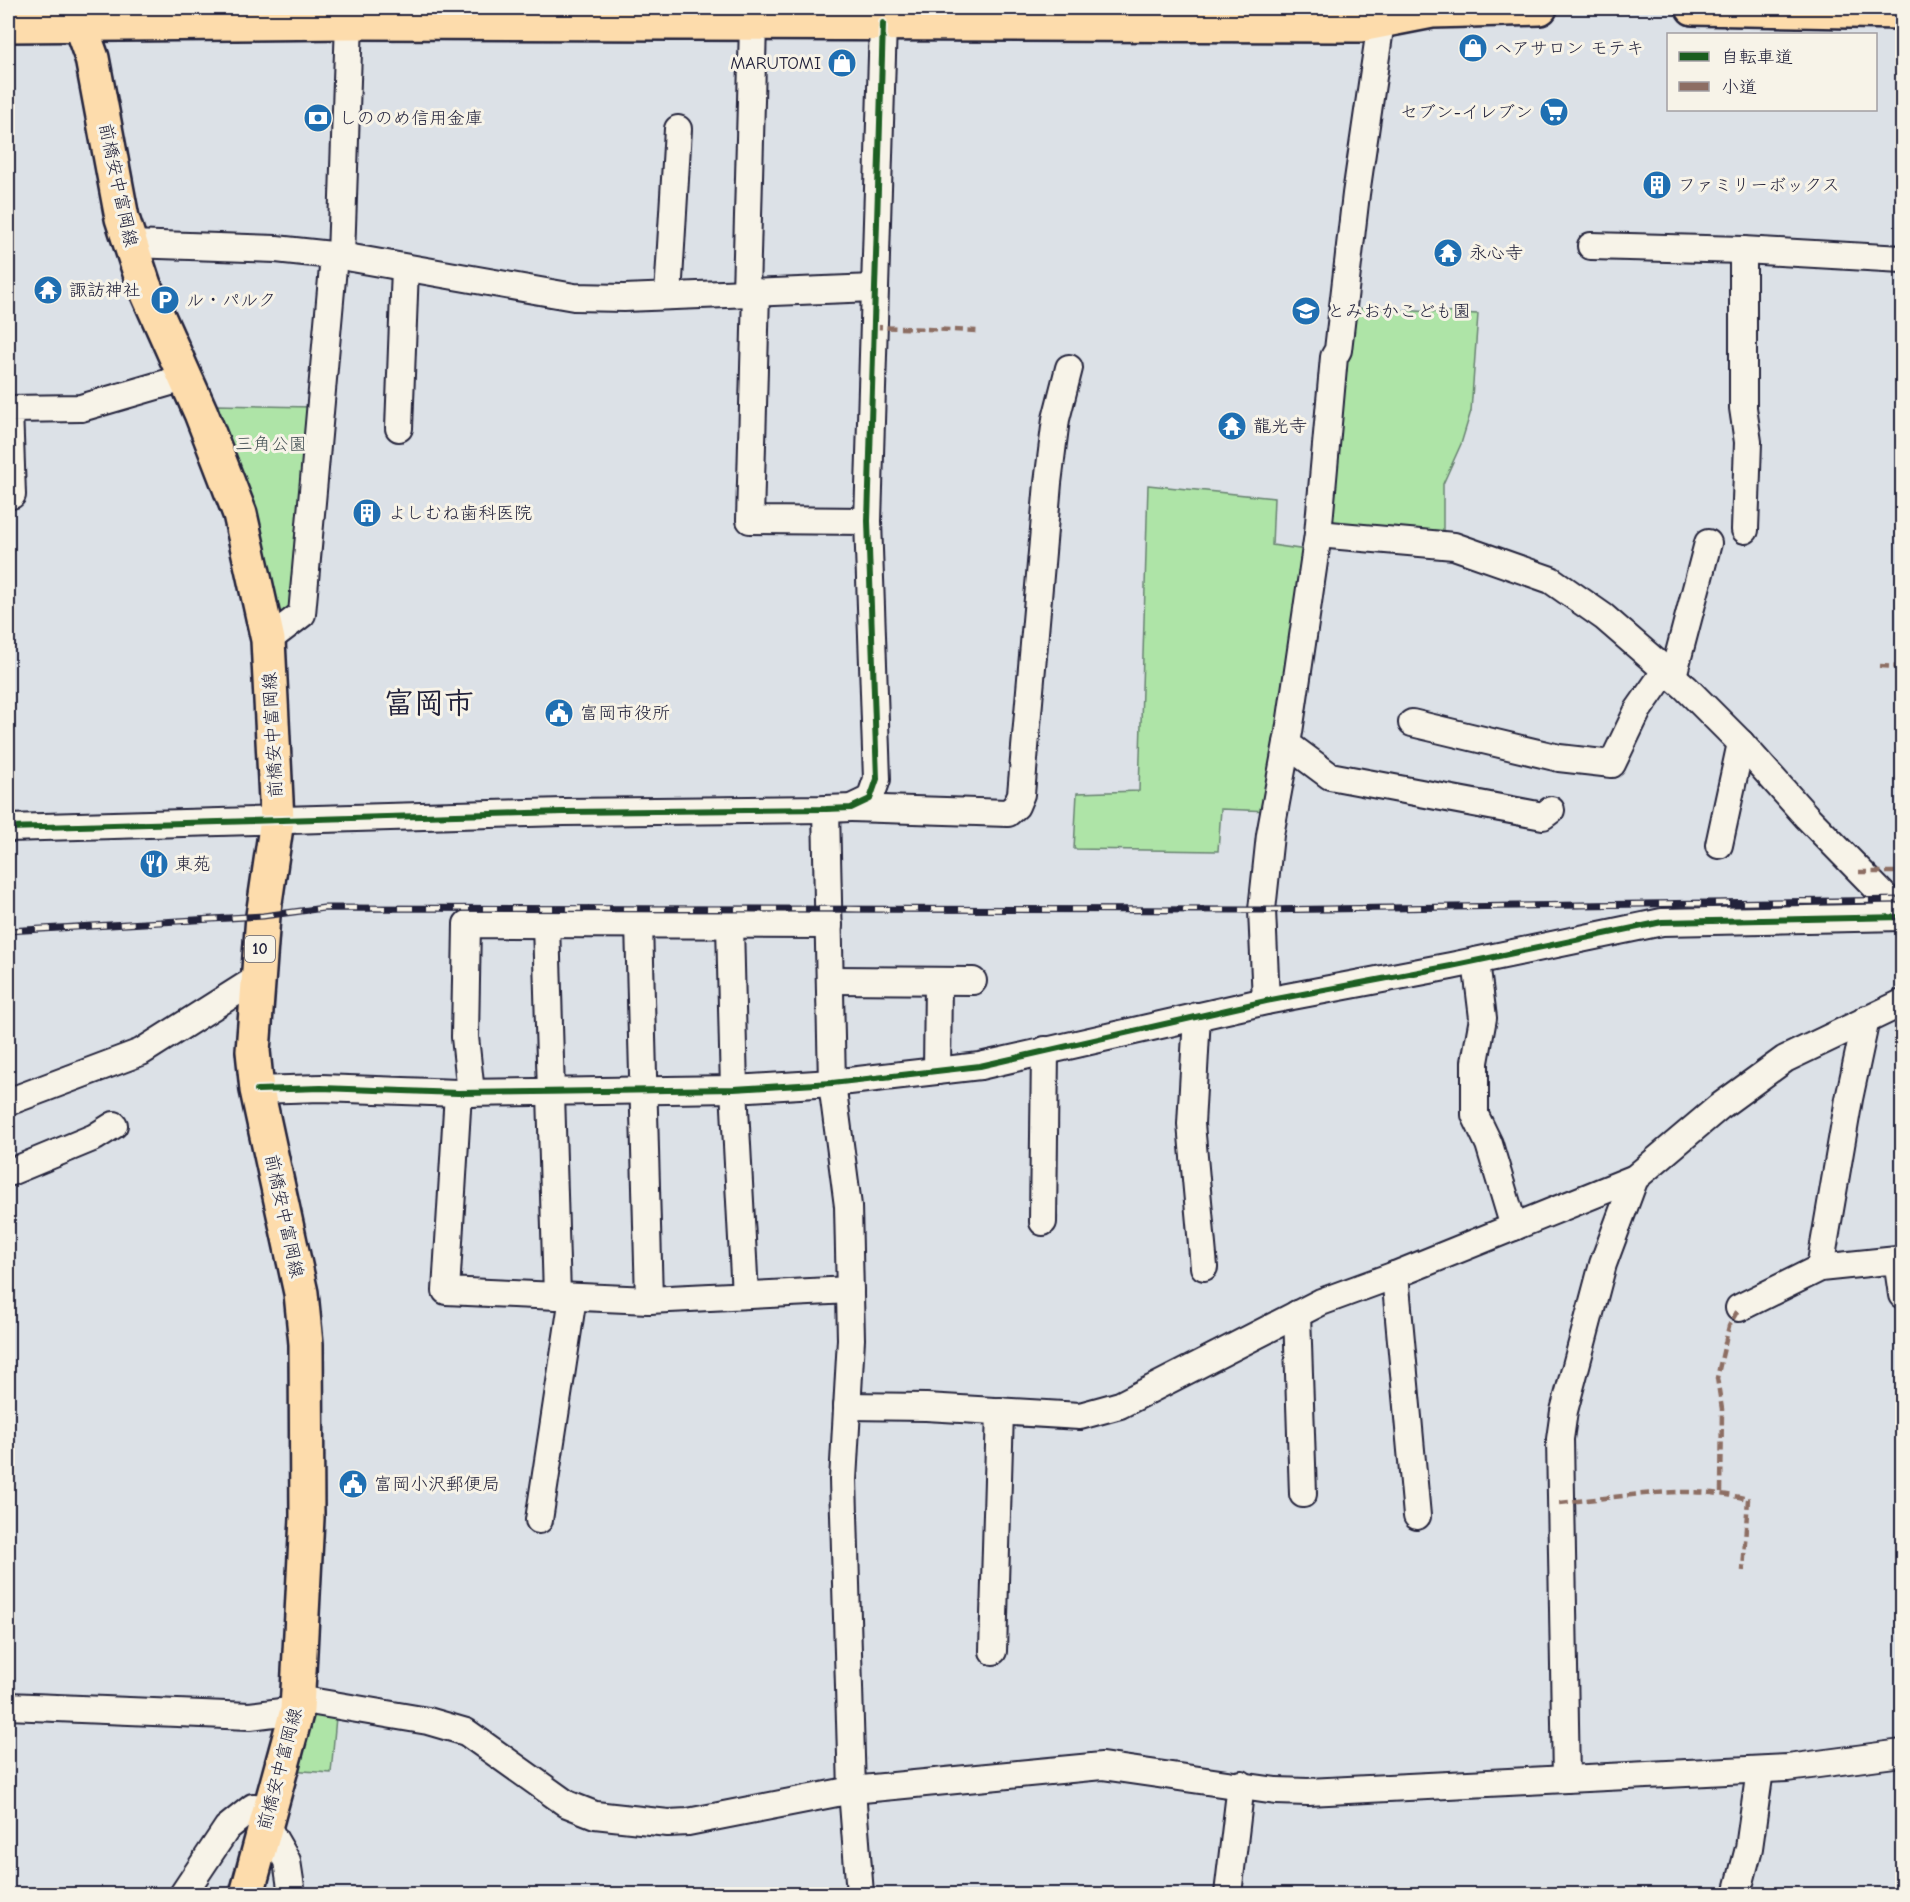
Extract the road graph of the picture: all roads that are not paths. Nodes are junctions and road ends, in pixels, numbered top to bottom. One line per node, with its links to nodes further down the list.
1 (1540, 8): 4 (main road)
2 (1693, 8): 3 (main road)
3 (1902, 12)
4 (1382, 13): 6 (main road); 27 (street)
5 (78, 16): 8 (main road); 10 (main road); 12 (main road, 前橋安中富岡線 / 10)
6 (1203, 17): 9 (main road)
7 (739, 18): 8 (main road); 9 (main road); 19 (street)
8 (349, 22): 15 (street)
9 (883, 23): 18 (street)
10 (8, 25)
11 (678, 129): 20 (street)
12 (130, 244): 15 (street); 22 (main road, 前橋安中富岡線 / 10)
13 (1591, 246): 14 (street)
14 (1743, 250): 16 (street); 26 (street)
15 (337, 256): 17 (street); 29 (street)
16 (1902, 259)
17 (405, 267): 20 (street); 23 (street)
18 (874, 288): 19 (street); 25 (street)
19 (751, 293): 20 (street); 25 (street)
20 (668, 296)
21 (1069, 368): 34 (street)
22 (184, 378): 24 (street); 29 (main road, 前橋安中富岡線 / 10)
23 (399, 428)
24 (8, 495)
25 (868, 521): 34 (street)
26 (1745, 530)
27 (1318, 534): 30 (street); 33 (street)
28 (1707, 543): 30 (street)
29 (268, 640): 36 (main road, 前橋安中富岡線 / 10)
30 (1669, 673): 31 (street); 32 (street)
31 (1412, 723)
32 (1741, 743): 38 (street); 39 (street)
33 (1287, 744): 35 (street); 49 (street)
34 (838, 809): 36 (street); 43 (street)
35 (1551, 810)
36 (278, 820): 37 (street); 45 (main road, 前橋安中富岡線 / 10)
37 (8, 828)
38 (1719, 845)
39 (1902, 915): 44 (street)
40 (546, 924): 41 (street); 59 (street); 60 (street)
41 (639, 924): 42 (street); 56 (street)
42 (730, 925): 43 (street); 57 (street)
43 (829, 925): 46 (street)
44 (1476, 961): 49 (street); 66 (street)
45 (258, 978): 58 (main road, 前橋安中富岡線 / 10); 61 (street)
46 (830, 980): 47 (street); 55 (street)
47 (938, 981): 48 (street); 54 (street)
48 (973, 981)
49 (1266, 1001): 51 (street)
50 (1902, 1003): 52 (street)
51 (1197, 1016): 53 (street); 67 (street)
52 (1866, 1019): 64 (street); 68 (street)
53 (1044, 1050): 54 (street); 65 (street)
54 (937, 1071): 55 (street)
55 (832, 1083): 57 (street); 70 (street)
56 (642, 1089): 57 (street); 59 (street); 74 (street)
57 (734, 1089): 73 (street)
58 (257, 1090): 60 (street); 83 (main road, 前橋安中富岡線 / 10)
59 (552, 1090): 60 (street); 72 (street)
60 (465, 1093): 72 (street)
61 (8, 1102)
62 (114, 1125): 63 (street)
63 (8, 1173)
64 (1635, 1178): 66 (street); 87 (street)
65 (1043, 1222)
66 (1514, 1227): 69 (street)
67 (1204, 1267)
68 (1820, 1268): 71 (street); 75 (street)
69 (1395, 1275): 76 (street); 80 (street)
70 (850, 1290): 73 (street); 77 (street)
71 (1902, 1294)
72 (565, 1296): 74 (street); 81 (street)
73 (745, 1296): 74 (street)
74 (649, 1300)
75 (1739, 1308)
76 (1297, 1314): 78 (street); 79 (street)
77 (847, 1406): 78 (street); 89 (street)
78 (1000, 1411): 82 (street)
79 (1303, 1494)
80 (1416, 1516)
81 (539, 1520)
82 (993, 1651)
83 (298, 1704): 84 (street); 89 (street); 90 (main road, 前橋安中富岡線 / 10)
84 (8, 1706)
85 (1902, 1753): 86 (street)
86 (1760, 1770): 87 (street); 96 (street)
87 (1566, 1779): 88 (street)
88 (1241, 1785): 89 (street); 95 (street)
89 (852, 1790): 94 (street)
90 (267, 1816): 91 (street); 92 (main road, 前橋安中富岡線 / 10); 93 (street)
91 (183, 1894)
92 (247, 1894)
93 (292, 1894)
94 (860, 1894)
95 (1228, 1894)
96 (1737, 1894)

